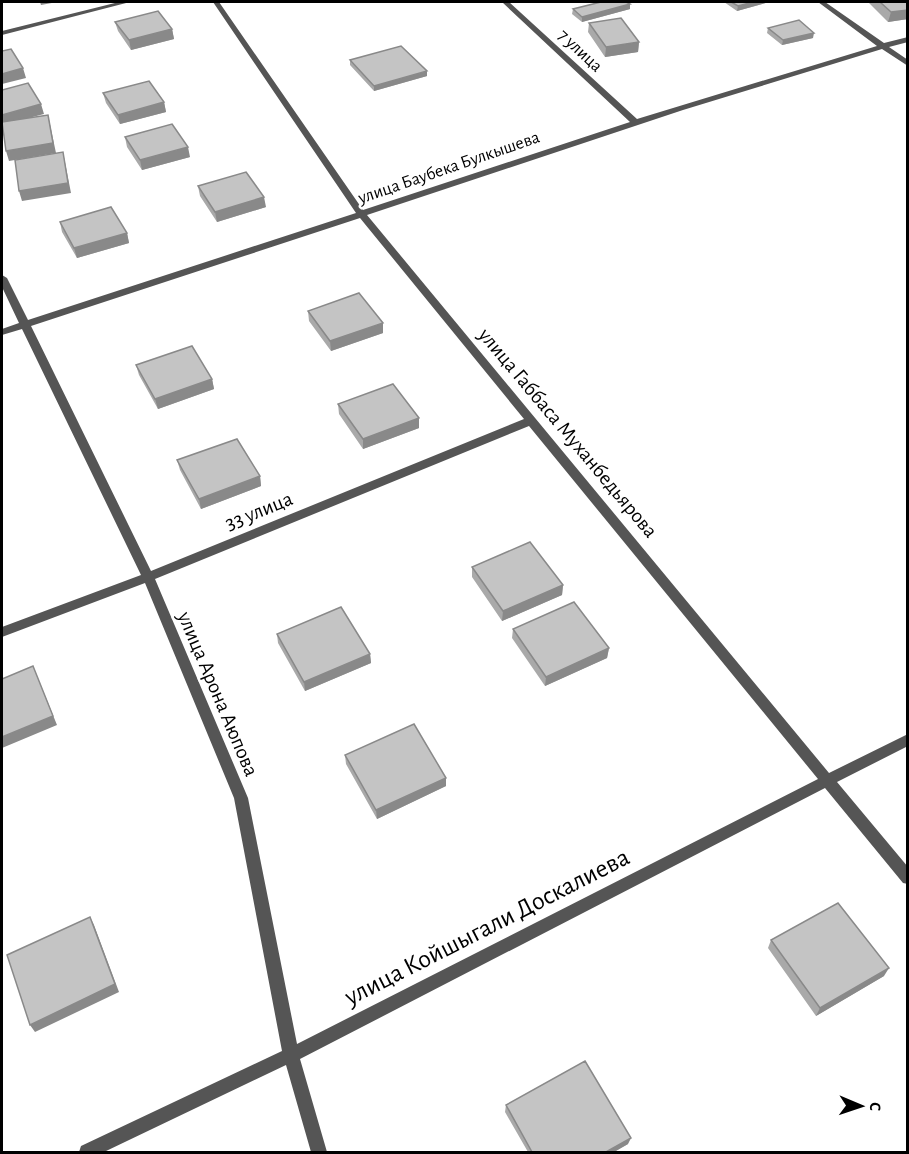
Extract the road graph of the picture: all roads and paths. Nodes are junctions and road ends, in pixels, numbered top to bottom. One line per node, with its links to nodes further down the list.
1 (126, 2): 5 (street)
2 (216, 2): 10 (street, улица Габбаса Муханбедьярова)
3 (505, 2): 9 (street, 7 улица)
4 (821, 2): 7 (street)
5 (2, 33)
6 (908, 39): 7 (street, улица Баубека Булкышева)
7 (882, 46): 8 (street); 9 (street, улица Баубека Булкышева)
8 (908, 64)
9 (635, 122): 10 (street, улица Баубека Булкышева)
10 (362, 215): 12 (street, улица Баубека Булкышева); 14 (street, улица Габбаса Муханбедьярова)
11 (2, 278): 12 (street, улица Арона Аюпова)
12 (24, 325): 13 (street, улица Баубека Булкышева); 15 (street, улица Арона Аюпова)
13 (2, 332)
14 (530, 421): 15 (street, 33 улица); 18 (street, улица Габбаса Муханбедьярова)
15 (148, 578): 16 (street, 33 улица); 20 (street, улица Арона Аюпова)
16 (2, 632)
17 (908, 739): 18 (street, улица Койшыгали Доскалиева)
18 (827, 779): 19 (street, улица Габбаса Муханбедьярова); 20 (street, улица Койшыгали Доскалиева)
19 (908, 878)
20 (291, 1055): 21 (street, улица Койшыгали Доскалиева); 22 (street, улица Арона Аюпова)
21 (87, 1152)
22 (319, 1152)

